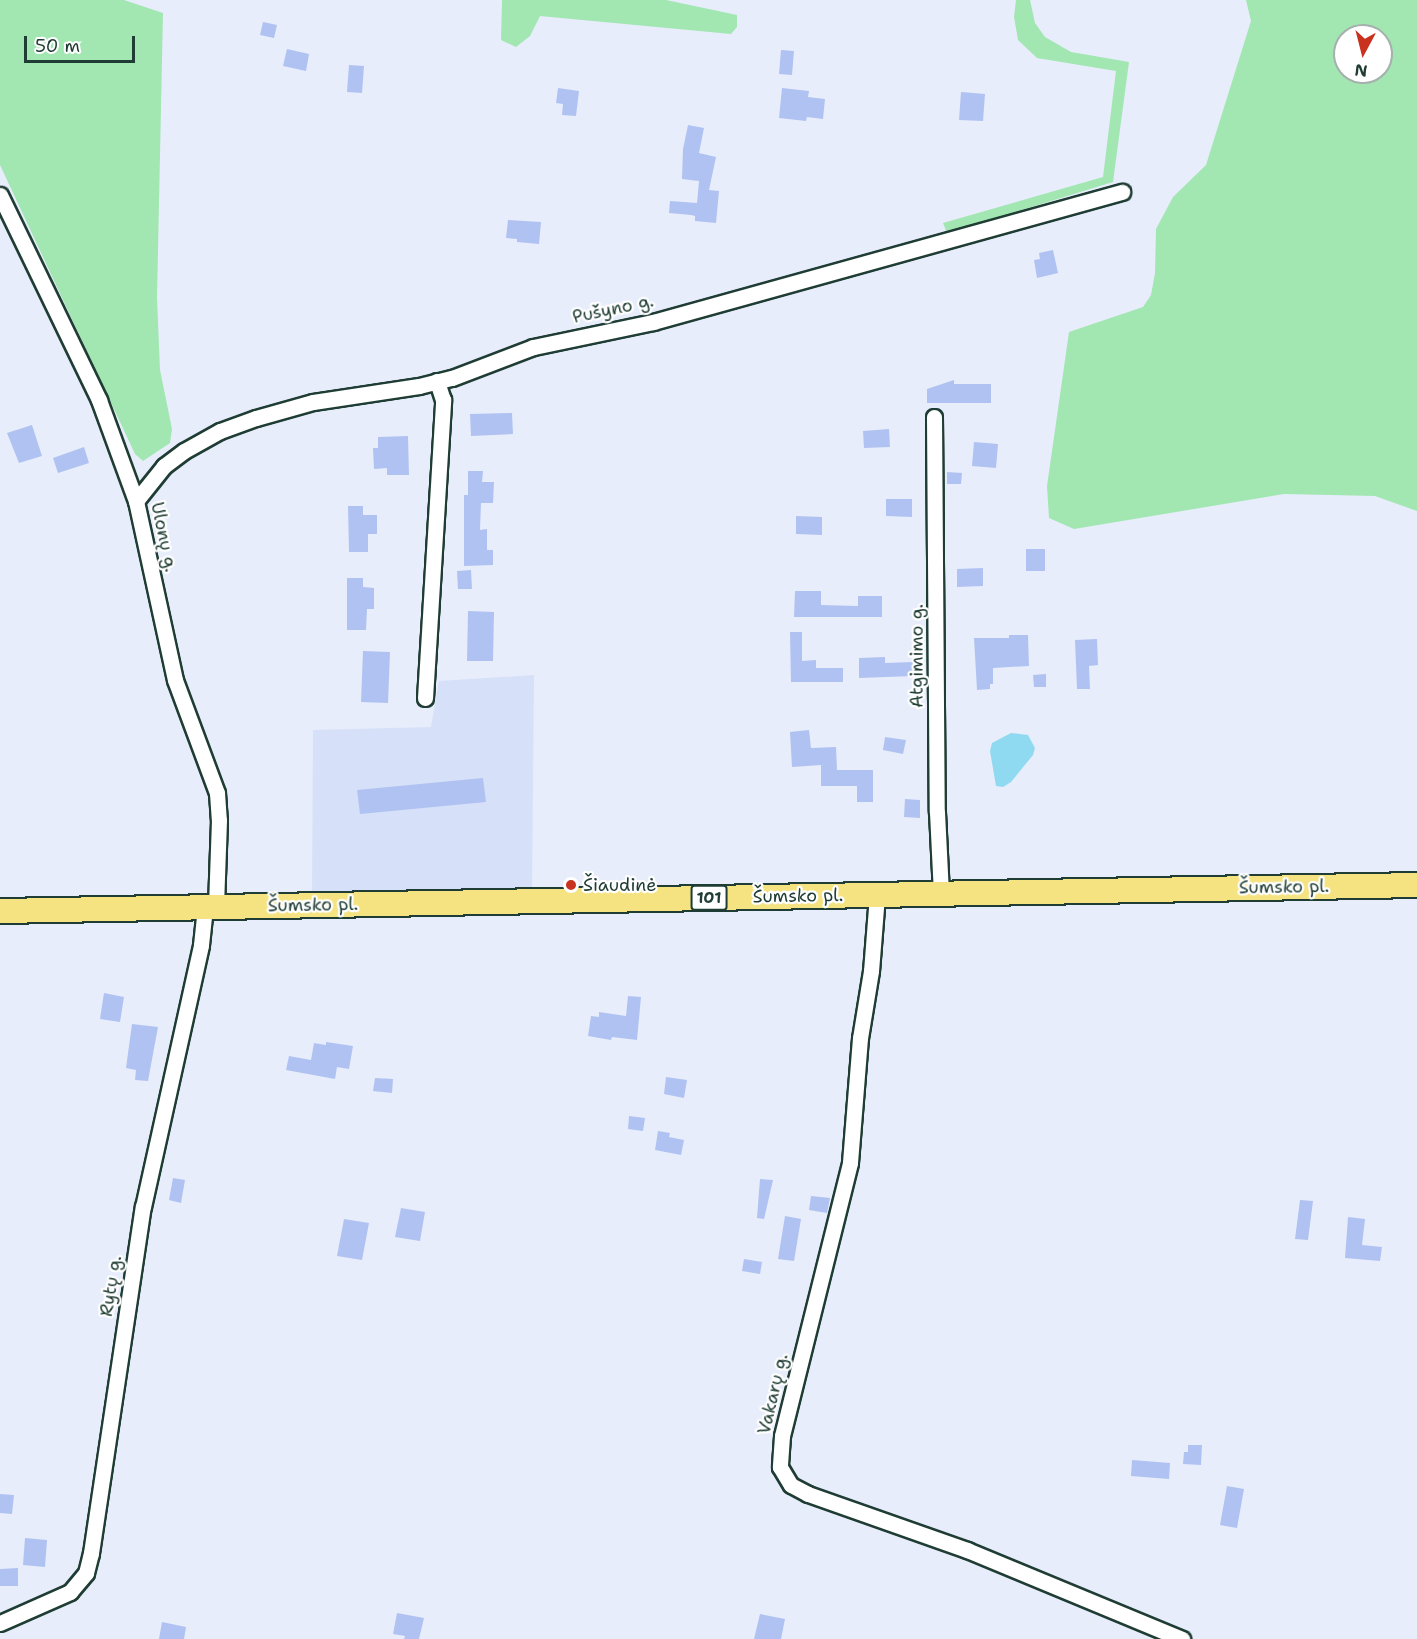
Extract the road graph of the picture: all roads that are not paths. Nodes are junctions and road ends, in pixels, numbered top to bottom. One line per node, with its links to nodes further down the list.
1 (1122, 192): 3 (street, Pušyno g.)
2 (0, 195): 5 (street, Ulonų g.)
3 (437, 381): 5 (street, Pušyno g.); 6 (street)
4 (934, 417): 8 (street, Atgimimo g.)
5 (136, 501): 10 (street, Ulonų g.)
6 (425, 698)
7 (1417, 885): 8 (main road, Šumsko pl. / 101)
8 (941, 894): 9 (main road, Šumsko pl. / 101)
9 (877, 895): 10 (main road, Šumsko pl. / 101); 13 (street, Vakarų g.)
10 (210, 907): 11 (main road, Šumsko pl. / 101); 12 (street, Rytų g.)
11 (0, 911)
12 (0, 1623)
13 (1182, 1639)

